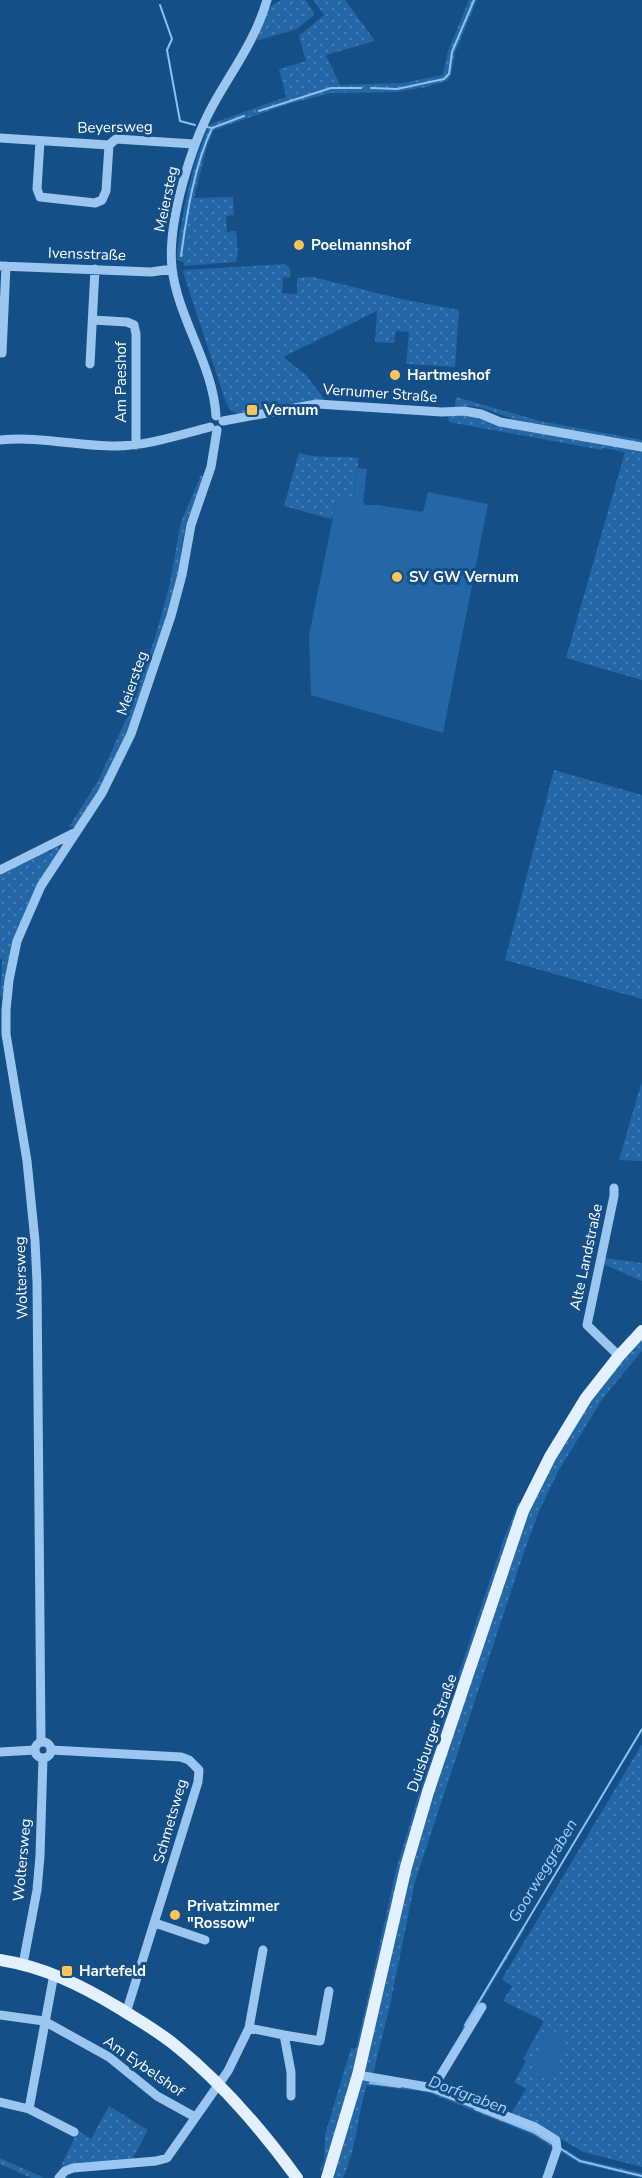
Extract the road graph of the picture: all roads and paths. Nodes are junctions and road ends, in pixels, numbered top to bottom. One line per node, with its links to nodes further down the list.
1 (267, 0): 4 (street, Meiersteg)
2 (0, 138): 3 (street, Beyersweg)
3 (40, 141): 5 (street, Beyersweg); 5 (street)
4 (194, 144): 5 (street, Beyersweg); 8 (street, Meiersteg)
5 (109, 145)
6 (3, 266): 7 (street, Ivensstraße); 10 (street)
7 (95, 269): 8 (street, Ivensstraße); 9 (street)
8 (172, 269): 12 (street, Meiersteg)
9 (93, 320): 11 (street); 15 (street, Am Paeshof)
10 (0, 353)
11 (90, 364)
12 (220, 418): 13 (street, Meiersteg); 16 (street, Vernumer Straße)
13 (214, 428): 15 (street); 17 (street, Meiersteg)
14 (0, 440): 15 (street)
15 (136, 445)
16 (642, 447)
17 (76, 831): 18 (street); 19 (street, Woltersweg)
18 (0, 870)
19 (3, 1007): 23 (street, Woltersweg)
20 (614, 1188): 22 (street, Alte Landstraße)
21 (642, 1331): 22 (main road, Duisburger Straße)
22 (619, 1356): 40 (main road, Duisburger Straße)
23 (38, 1746): 24 (street); 25 (street); 26 (street)
24 (51, 1750): 26 (street); 27 (street, Schmetsweg)
25 (0, 1752)
26 (43, 1758): 31 (street, Woltersweg)
27 (155, 1923): 28 (street); 35 (street, Schmetsweg)
28 (206, 1940)
29 (263, 1950): 38 (street)
30 (0, 1960): 31 (main road)
31 (23, 1964): 32 (main road)
32 (54, 1974): 35 (main road); 37 (street)
33 (329, 1991): 39 (street)
34 (482, 2007): 42 (street)
35 (126, 2013): 41 (main road)
36 (0, 2015): 37 (street, Am Eybelshof)
37 (44, 2021): 45 (street); 46 (street, Am Eybelshof)
38 (249, 2028): 39 (street); 41 (street)
39 (284, 2035): 43 (street)
40 (358, 2075): 42 (street); 50 (main road, Duisburger Straße)
41 (219, 2084): 46 (street); 49 (main road)
42 (433, 2088): 51 (street)
43 (291, 2096)
44 (0, 2102): 45 (street)
45 (29, 2109): 47 (street)
46 (195, 2117): 48 (street)
47 (74, 2132)
48 (59, 2178)
49 (297, 2178)
50 (327, 2178)
51 (547, 2178)

